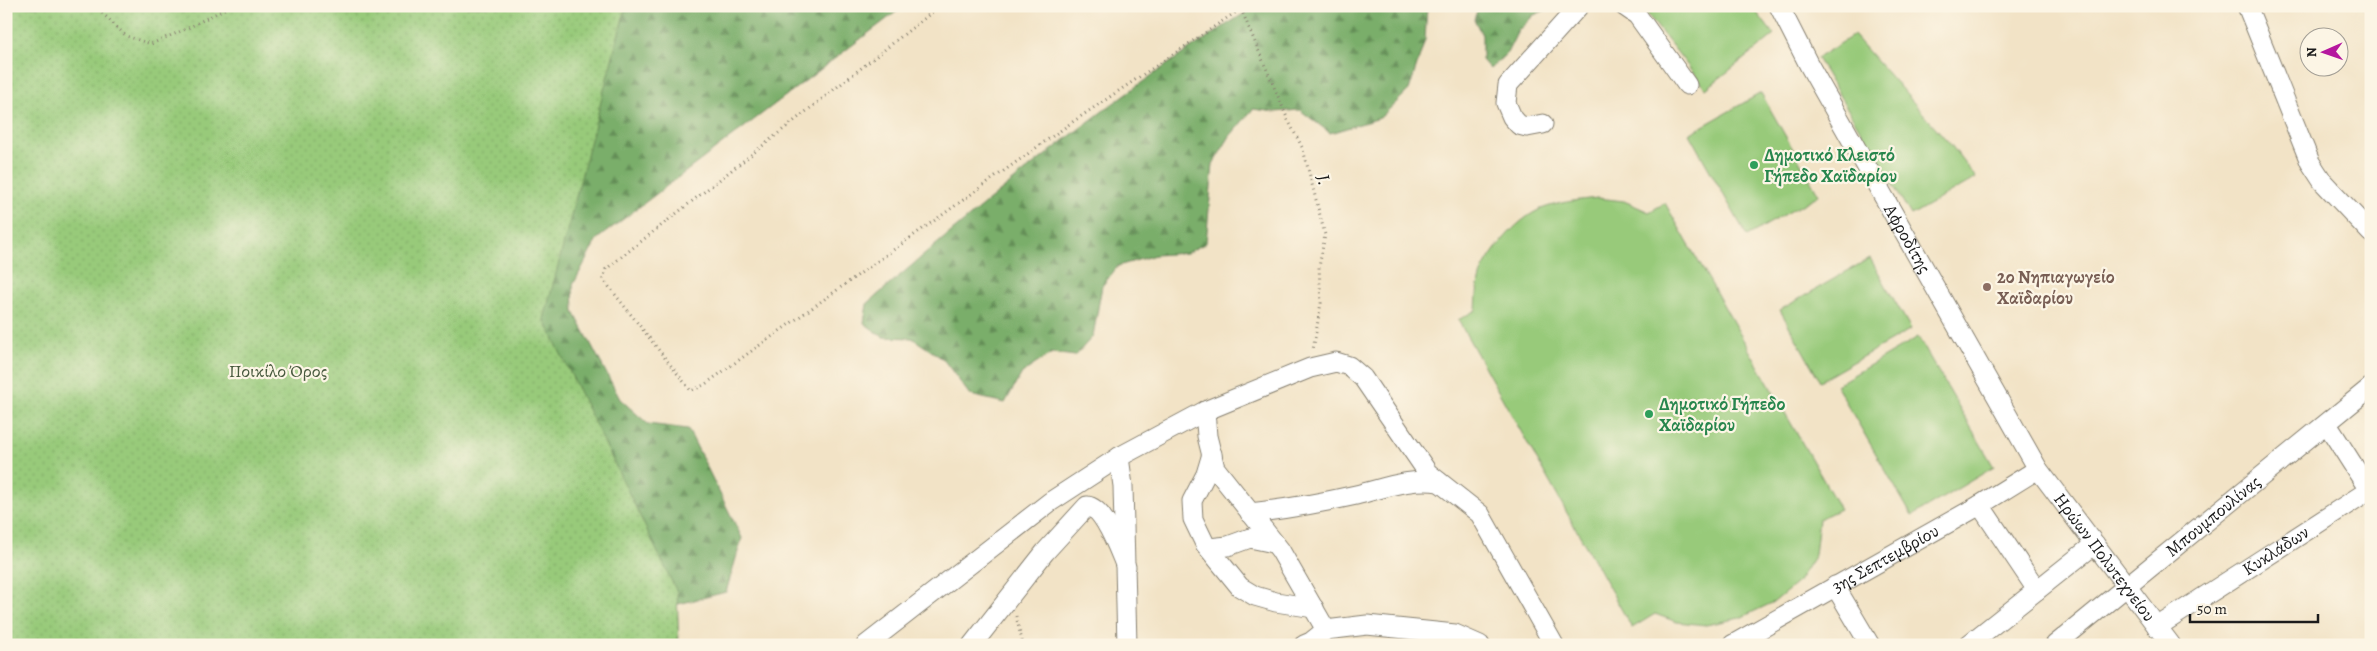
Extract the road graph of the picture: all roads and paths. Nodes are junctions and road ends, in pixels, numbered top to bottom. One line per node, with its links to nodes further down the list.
1 (94, 6): 2 (path)
2 (230, 6)
3 (940, 6): 8 (path)
4 (1579, 6): 10 (street)
5 (1624, 6): 9 (street)
6 (1779, 6): 18 (street, Αφροδίτης)
7 (2247, 6): 11 (street)
8 (1243, 8): 12 (path, J.)
9 (1687, 85)
10 (1544, 124)
11 (2371, 233)
12 (1310, 368): 14 (street); 19 (street)
13 (2371, 388): 15 (street, Μπουμπουλίνας)
14 (1205, 411): 16 (street); 17 (street)
15 (2327, 424): 20 (street, Κυκλάδων); 28 (street, Μπουμπουλίνας)
16 (1212, 454): 22 (street); 25 (street)
17 (1119, 457): 26 (street); 34 (street)
18 (2038, 469): 21 (street, 3ης Σεπτεμβρίου); 24 (street, Ηρώων Πολυτεχνείου)
19 (1439, 482): 22 (street); 39 (street)
20 (2370, 489): 32 (street, Κυκλάδων)
21 (1980, 505): 27 (street, 3ης Σεπτεμβρίου); 29 (street)
22 (1250, 513): 23 (street)
23 (1274, 543): 25 (street); 31 (street)
24 (2094, 544): 28 (street, Ηρώων Πολυτεχνείου); 29 (street)
25 (1209, 548): 31 (street)
26 (1126, 567): 30 (street); 37 (street)
27 (1835, 586): 40 (street, 3ης Σεπτεμβρίου); 41 (street)
28 (2126, 587): 32 (street, Ηρώων Πολυτεχνείου); 43 (street, Μπουμπουλίνας)
29 (2037, 590): 42 (street)
30 (1012, 595): 35 (street); 36 (path)
31 (1314, 608): 33 (street)
32 (2162, 638)
33 (1317, 639): 38 (street)
34 (866, 645)
35 (972, 645)
36 (1023, 645)
37 (1127, 645)
38 (1480, 645)
39 (1554, 645)
40 (1732, 645)
41 (1869, 645)
42 (1968, 645)
43 (2056, 645)

